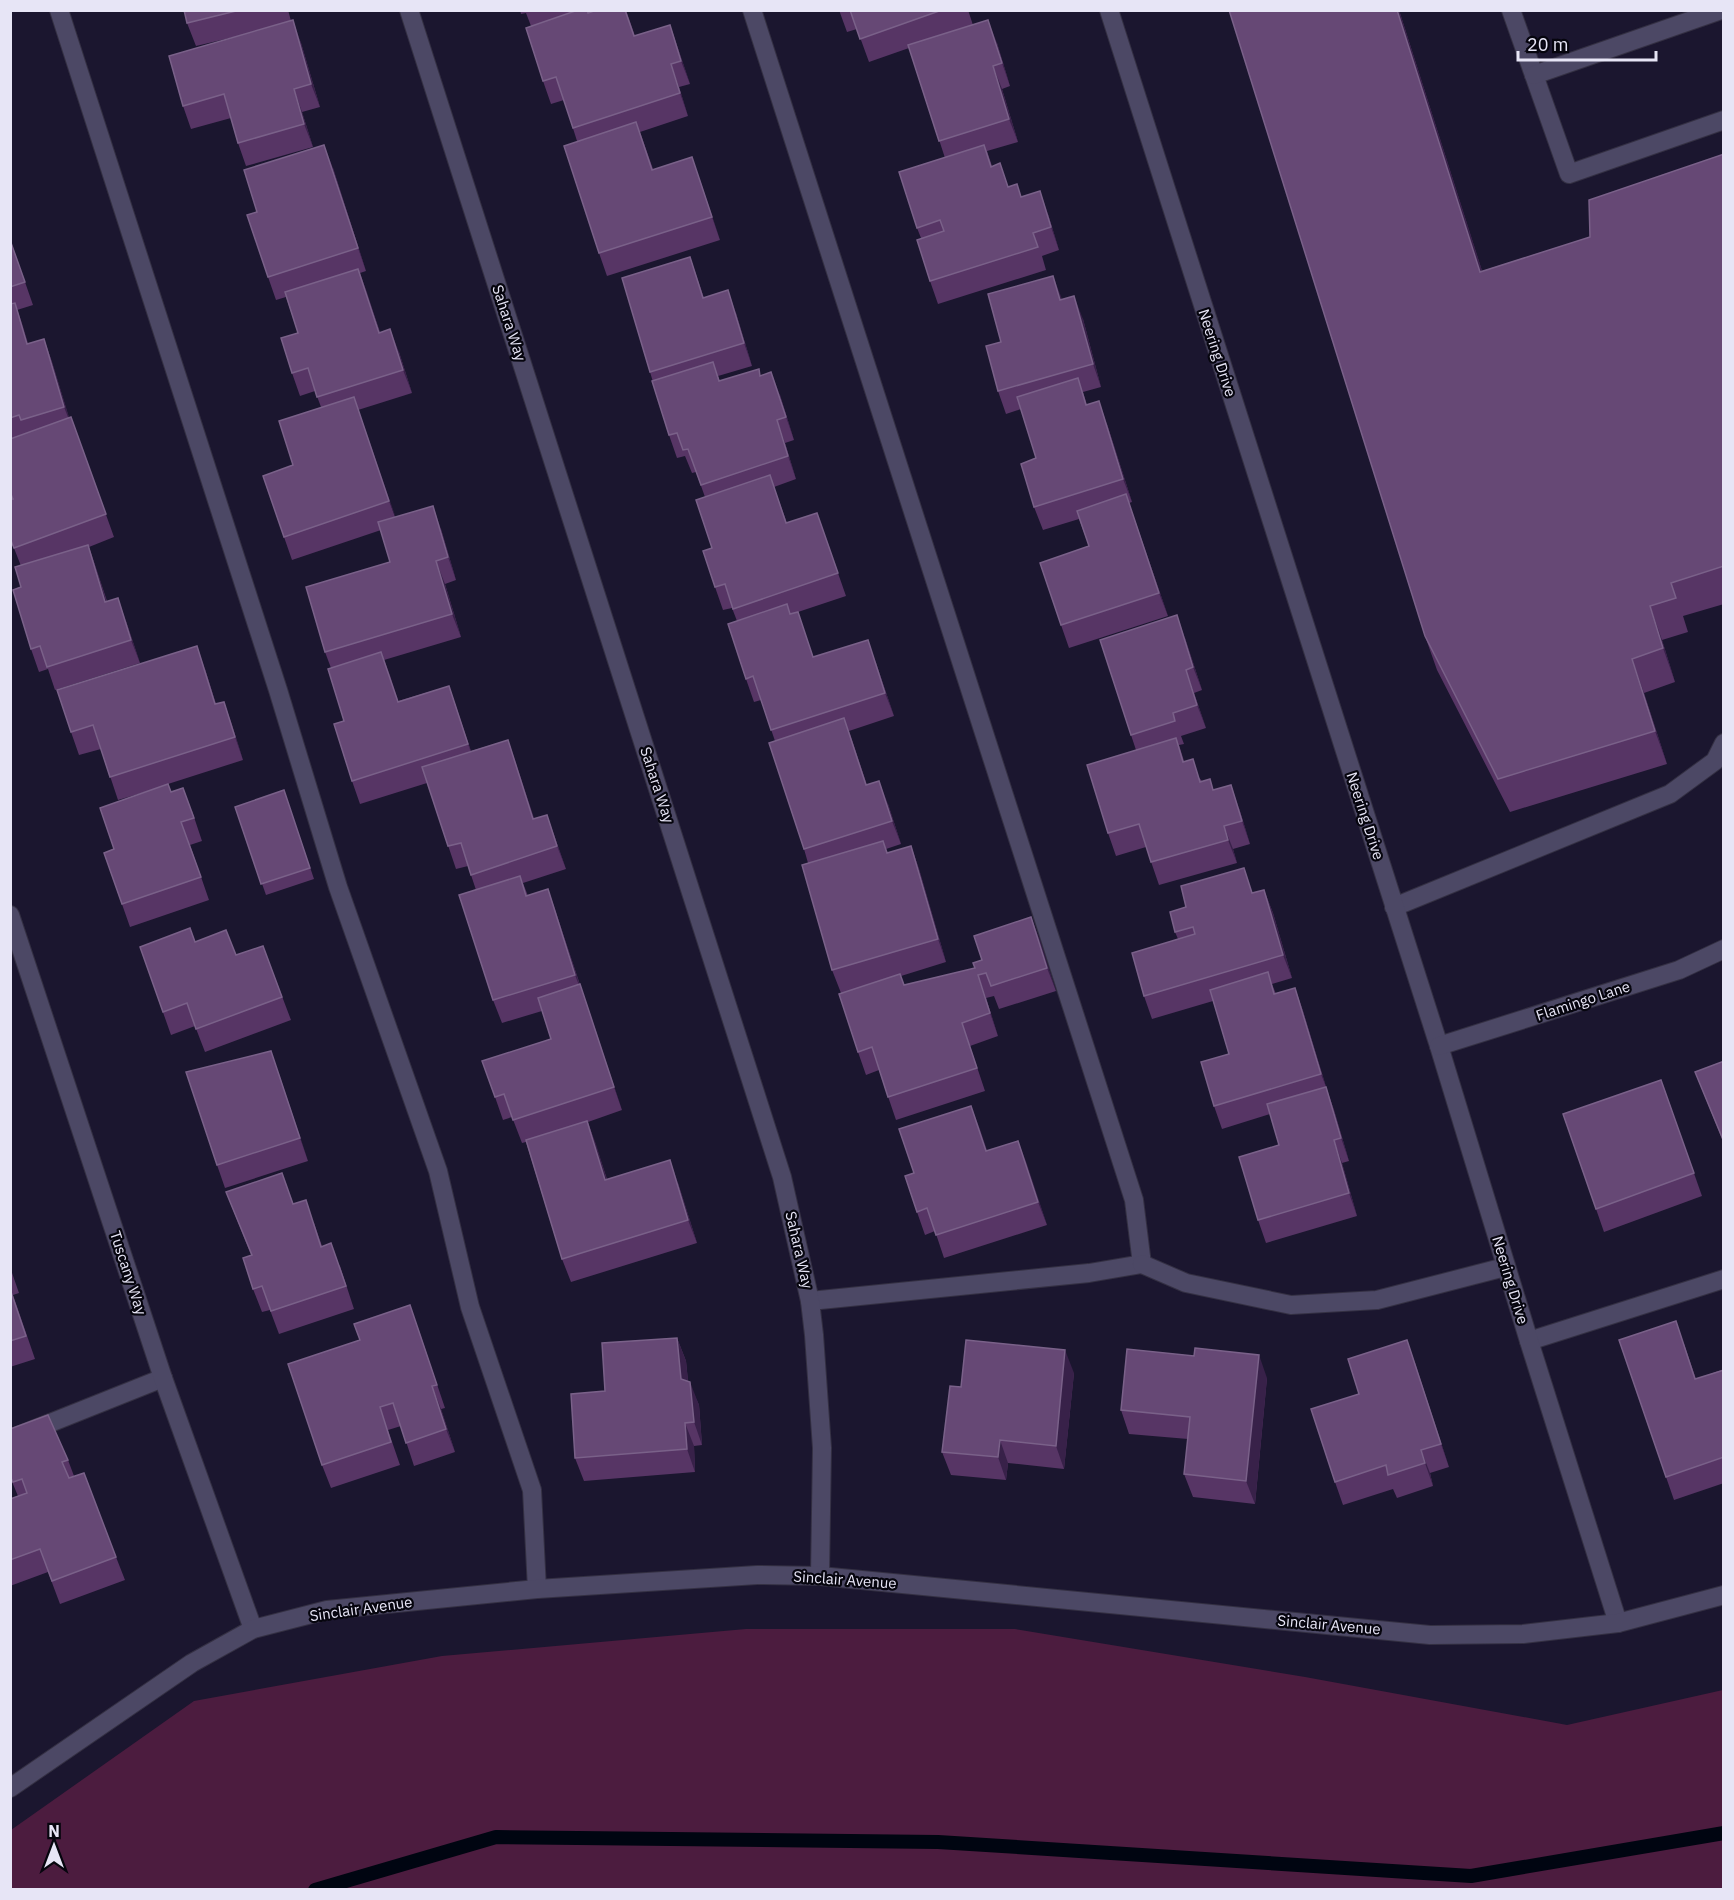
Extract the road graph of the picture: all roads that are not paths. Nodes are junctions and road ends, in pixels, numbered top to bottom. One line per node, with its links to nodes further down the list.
1 (59, 10): 22 (street)
2 (409, 10): 17 (street, Sahara Way)
3 (752, 10): 14 (street)
4 (1109, 10): 10 (street, Neering Drive)
5 (1511, 10): 7 (street)
6 (1721, 10): 7 (street)
7 (1534, 75): 8 (street)
8 (1724, 120)
9 (1724, 743): 10 (street)
10 (1394, 907): 13 (street, Neering Drive)
11 (10, 915): 19 (street, Tuscany Way)
12 (1724, 949): 13 (street, Flamingo Lane)
13 (1439, 1046): 15 (street, Neering Drive)
14 (1142, 1264): 15 (street); 17 (street)
15 (1505, 1267): 18 (street, Neering Drive)
16 (1724, 1278): 18 (street)
17 (810, 1301): 21 (street, Sahara Way)
18 (1529, 1341): 24 (street, Neering Drive)
19 (163, 1378): 20 (street); 25 (street, Tuscany Way)
20 (10, 1439)
21 (820, 1576): 22 (street, Sinclair Avenue); 24 (street, Sinclair Avenue)
22 (537, 1589): 25 (street, Sinclair Avenue)
23 (1724, 1595): 24 (street, Sinclair Avenue)
24 (1618, 1623)
25 (254, 1629): 26 (street, Sinclair Avenue)
26 (10, 1788)

